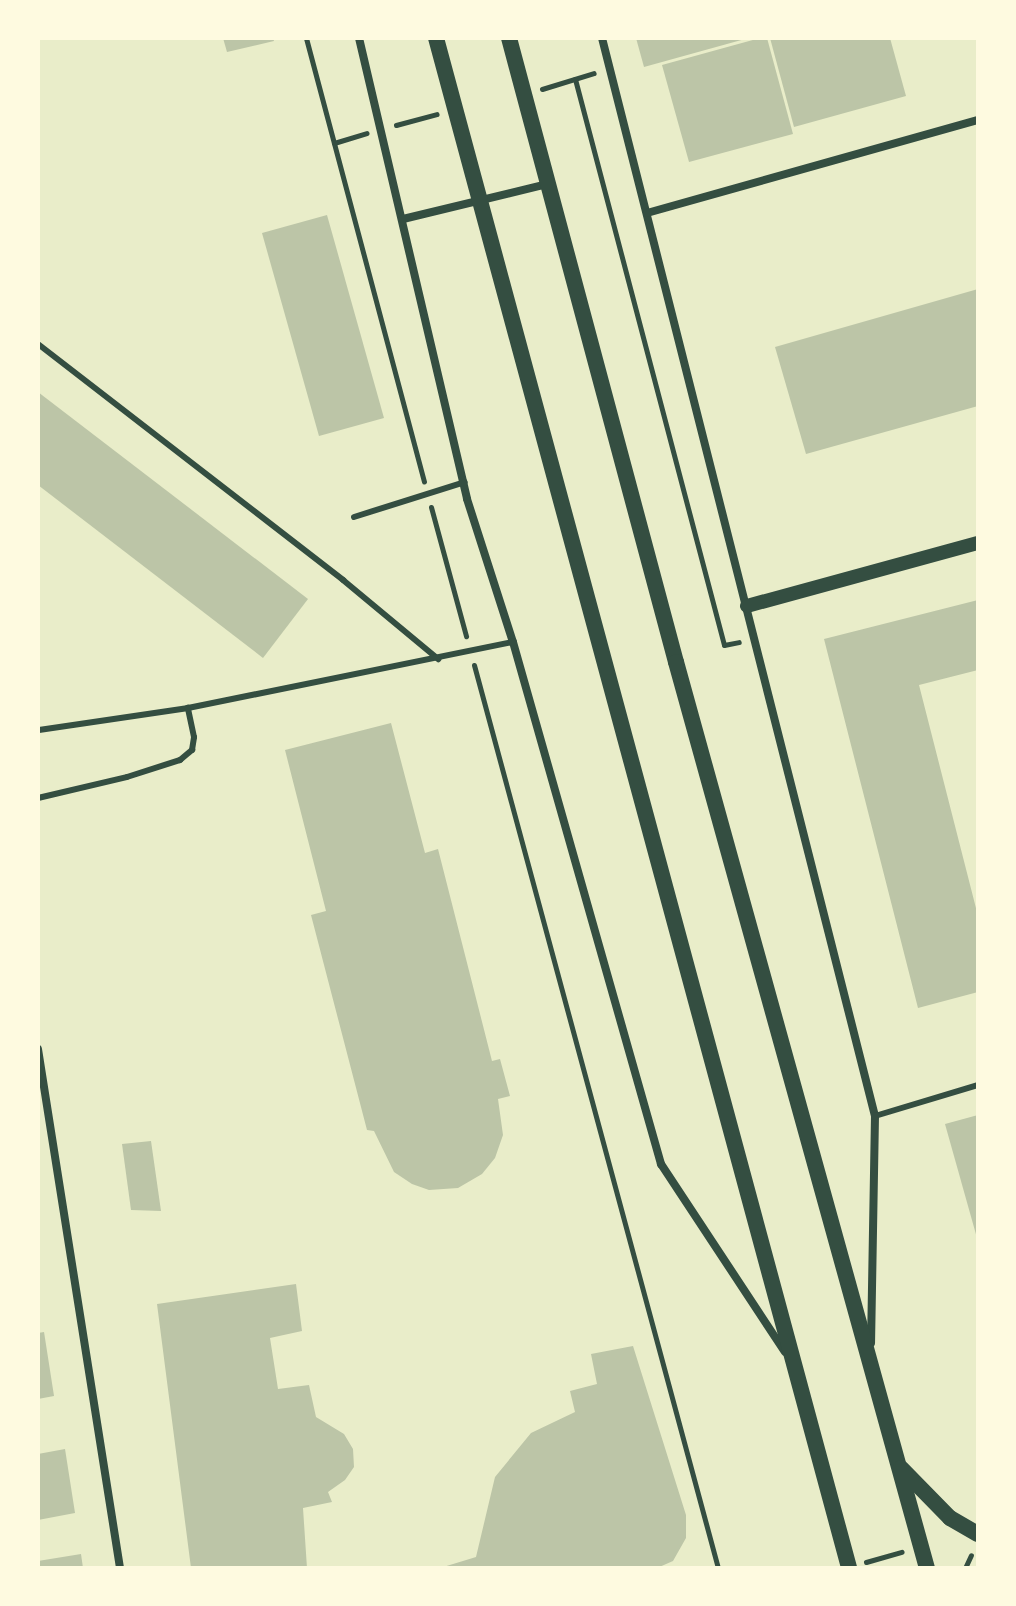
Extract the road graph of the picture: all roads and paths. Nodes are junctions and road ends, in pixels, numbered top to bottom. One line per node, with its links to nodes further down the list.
1 (306, 38): 16 (path)
2 (359, 38): 13 (street)
3 (436, 38): 11 (main road)
4 (509, 38): 8 (main road)
5 (602, 38): 6 (street)
6 (610, 68): 7 (path); 12 (street)
7 (575, 79): 8 (path); 20 (path)
8 (524, 94): 10 (main road)
9 (978, 120): 12 (street)
10 (548, 184): 11 (street); 30 (main road)
11 (480, 200): 13 (street); 31 (main road)
12 (647, 213): 19 (street)
13 (403, 219): 15 (street)
14 (38, 344): 23 (lane)
15 (465, 482): 16 (lane); 21 (street)
16 (427, 494): 17 (lane); 22 (path)
17 (354, 517)
18 (978, 543): 19 (street)
19 (747, 606): 20 (street)
20 (755, 639): 29 (street)
21 (513, 642): 22 (lane); 31 (street)
22 (470, 652): 23 (lane); 36 (path)
23 (438, 659): 24 (lane)
24 (188, 708): 25 (lane); 26 (lane)
25 (39, 730)
26 (38, 798)
27 (38, 1049): 35 (street)
28 (978, 1085): 29 (lane)
29 (875, 1116): 30 (street)
30 (870, 1359): 32 (main road)
31 (794, 1366): 37 (main road)
32 (900, 1467): 33 (main road); 38 (main road)
33 (978, 1534)
34 (971, 1555): 39 (path)
35 (120, 1568)
36 (718, 1568)
37 (849, 1568)
38 (927, 1568)
39 (965, 1568)

